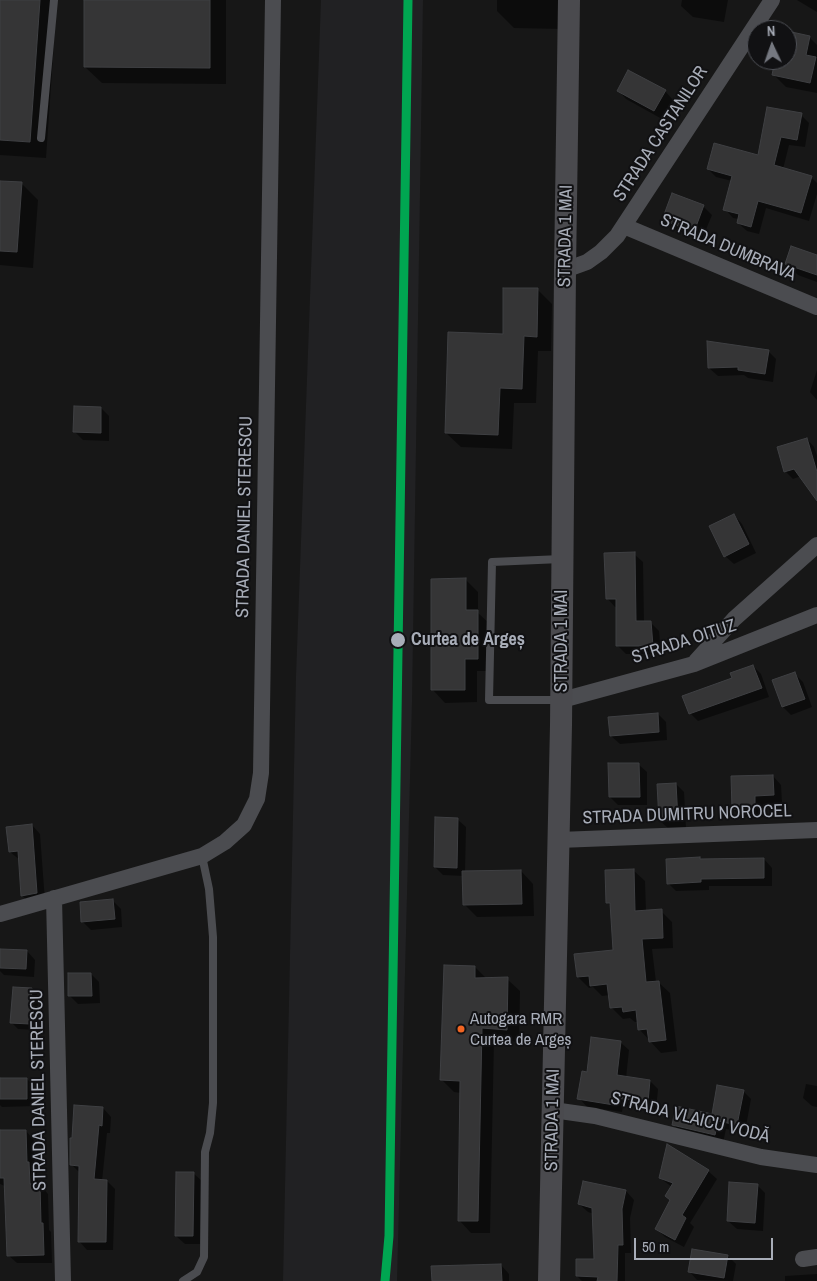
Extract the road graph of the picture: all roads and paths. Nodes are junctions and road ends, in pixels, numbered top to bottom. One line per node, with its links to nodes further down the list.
1 (54, 0): 5 (lane)
2 (273, 0): 18 (street, STRADA DANIEL STERESCU)
3 (569, 0): 7 (main road, STRADA 1 MAI)
4 (772, 0): 6 (street, STRADA CASTANILOR)
5 (41, 138)
6 (624, 226): 7 (street, STRADA CASTANILOR); 8 (street, STRADA DUMBRAVA)
7 (565, 270): 10 (main road, STRADA 1 MAI)
8 (817, 307)
9 (817, 545): 12 (street)
10 (563, 559): 15 (main road, STRADA 1 MAI); 15 (lane)
11 (817, 615): 13 (street, STRADA OITUZ)
12 (734, 619): 13 (street); 14 (street)
13 (751, 641): 14 (street, STRADA OITUZ)
14 (694, 664): 15 (street, STRADA OITUZ)
15 (562, 700): 17 (main road, STRADA 1 MAI)
16 (817, 830): 17 (street, STRADA DUMITRU NOROCEL)
17 (559, 840): 21 (main road, STRADA 1 MAI)
18 (202, 856): 19 (street, STRADA DANIEL STERESCU); 24 (lane)
19 (54, 898): 20 (street, STRADA DANIEL STERESCU); 23 (street, STRADA DANIEL STERESCU)
20 (0, 914)
21 (553, 1110): 22 (street, STRADA VLAICU VODĂ); 25 (main road, STRADA 1 MAI)
22 (817, 1166)
23 (63, 1281)
24 (183, 1281)
25 (549, 1281)

